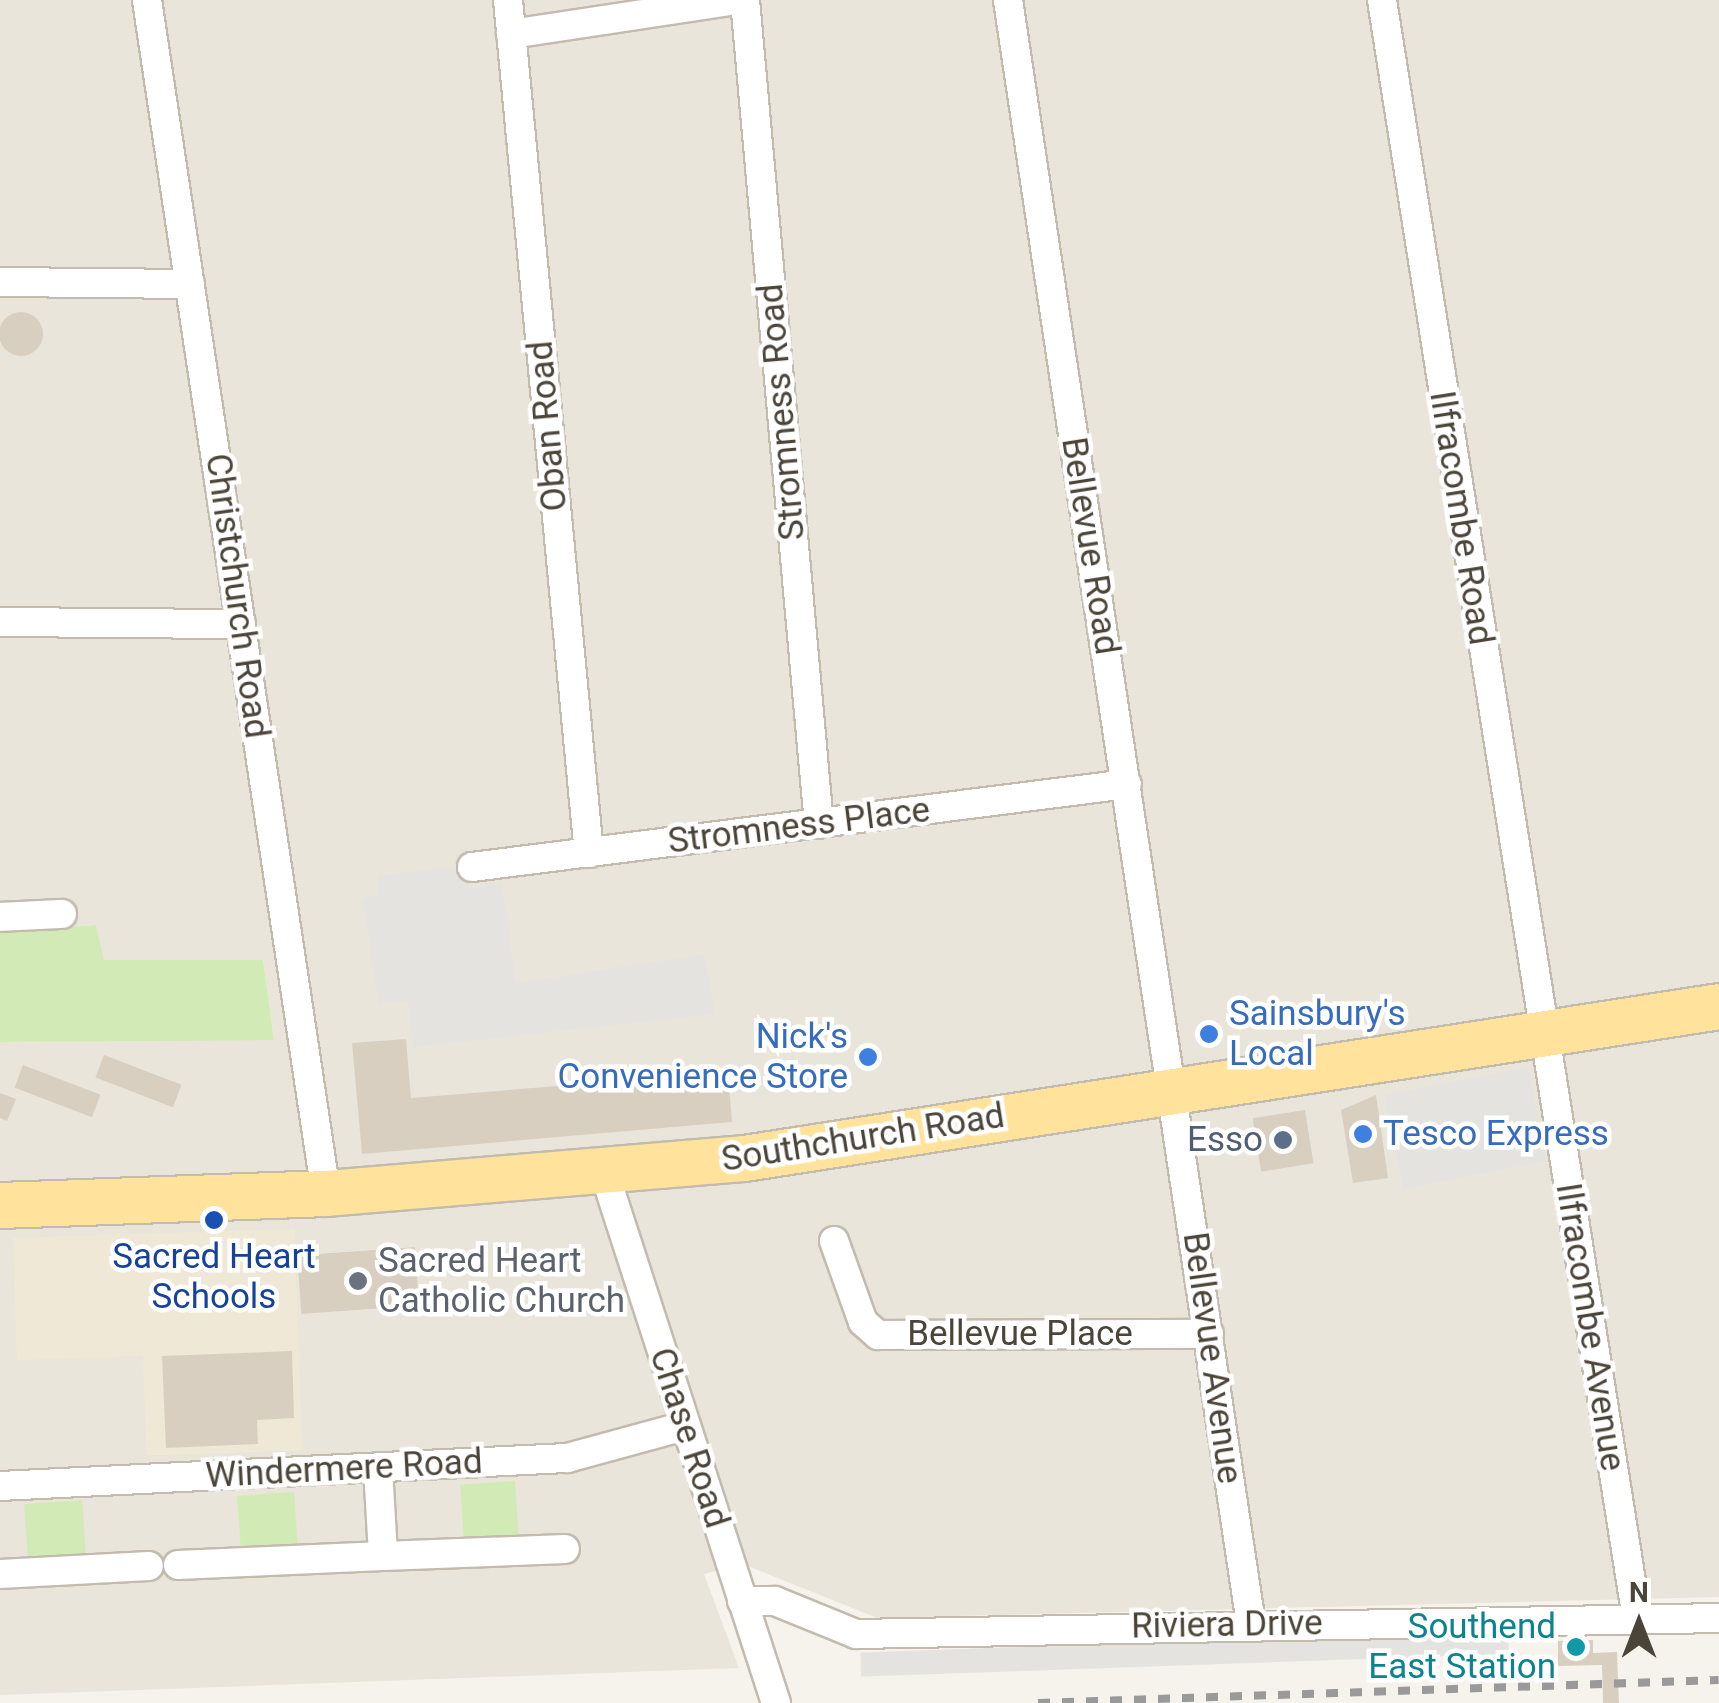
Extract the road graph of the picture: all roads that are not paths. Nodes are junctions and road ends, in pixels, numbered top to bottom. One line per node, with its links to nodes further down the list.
1 (147, 0): 9 (street, Christchurch Road)
2 (508, 0): 7 (street, Oban Road)
3 (736, 0): 7 (street)
4 (745, 0): 13 (street, Stromness Road)
5 (1008, 0): 12 (street, Bellevue Road)
6 (1382, 0): 19 (street, Ilfracombe Road)
7 (511, 34): 14 (street, Oban Road)
8 (0, 282): 9 (street)
9 (190, 284): 11 (street, Christchurch Road)
10 (0, 622): 11 (street)
11 (240, 624): 22 (street, Christchurch Road)
12 (1126, 784): 13 (street, Stromness Place); 20 (street, Bellevue Road)
13 (819, 824): 14 (street, Stromness Place)
14 (589, 852): 15 (street, Stromness Place)
15 (472, 867)
16 (62, 914): 17 (street)
17 (0, 917)
18 (1719, 1006): 19 (main road, Southchurch Road)
19 (1543, 1035): 20 (main road, Southchurch Road); 34 (street, Ilfracombe Avenue)
20 (1174, 1092): 21 (main road, Southchurch Road); 25 (street, Bellevue Avenue)
21 (604, 1172): 22 (main road, Southchurch Road); 26 (street, Chase Road)
22 (326, 1192): 23 (main road, Southchurch Road)
23 (0, 1205)
24 (834, 1240): 25 (street, Bellevue Place)
25 (1209, 1334): 35 (street, Bellevue Avenue)
26 (685, 1426): 27 (street, Windermere Road); 32 (street, Chase Road)
27 (378, 1468): 28 (street, Windermere Road); 30 (street)
28 (0, 1486)
29 (565, 1549): 30 (street)
30 (383, 1556): 31 (street)
31 (0, 1574)
32 (742, 1600): 35 (street, Riviera Drive); 36 (street, Chase Road)
33 (1719, 1618): 34 (street, Riviera Drive)
34 (1637, 1620): 35 (street, Riviera Drive)
35 (1251, 1624)
36 (776, 1703)

